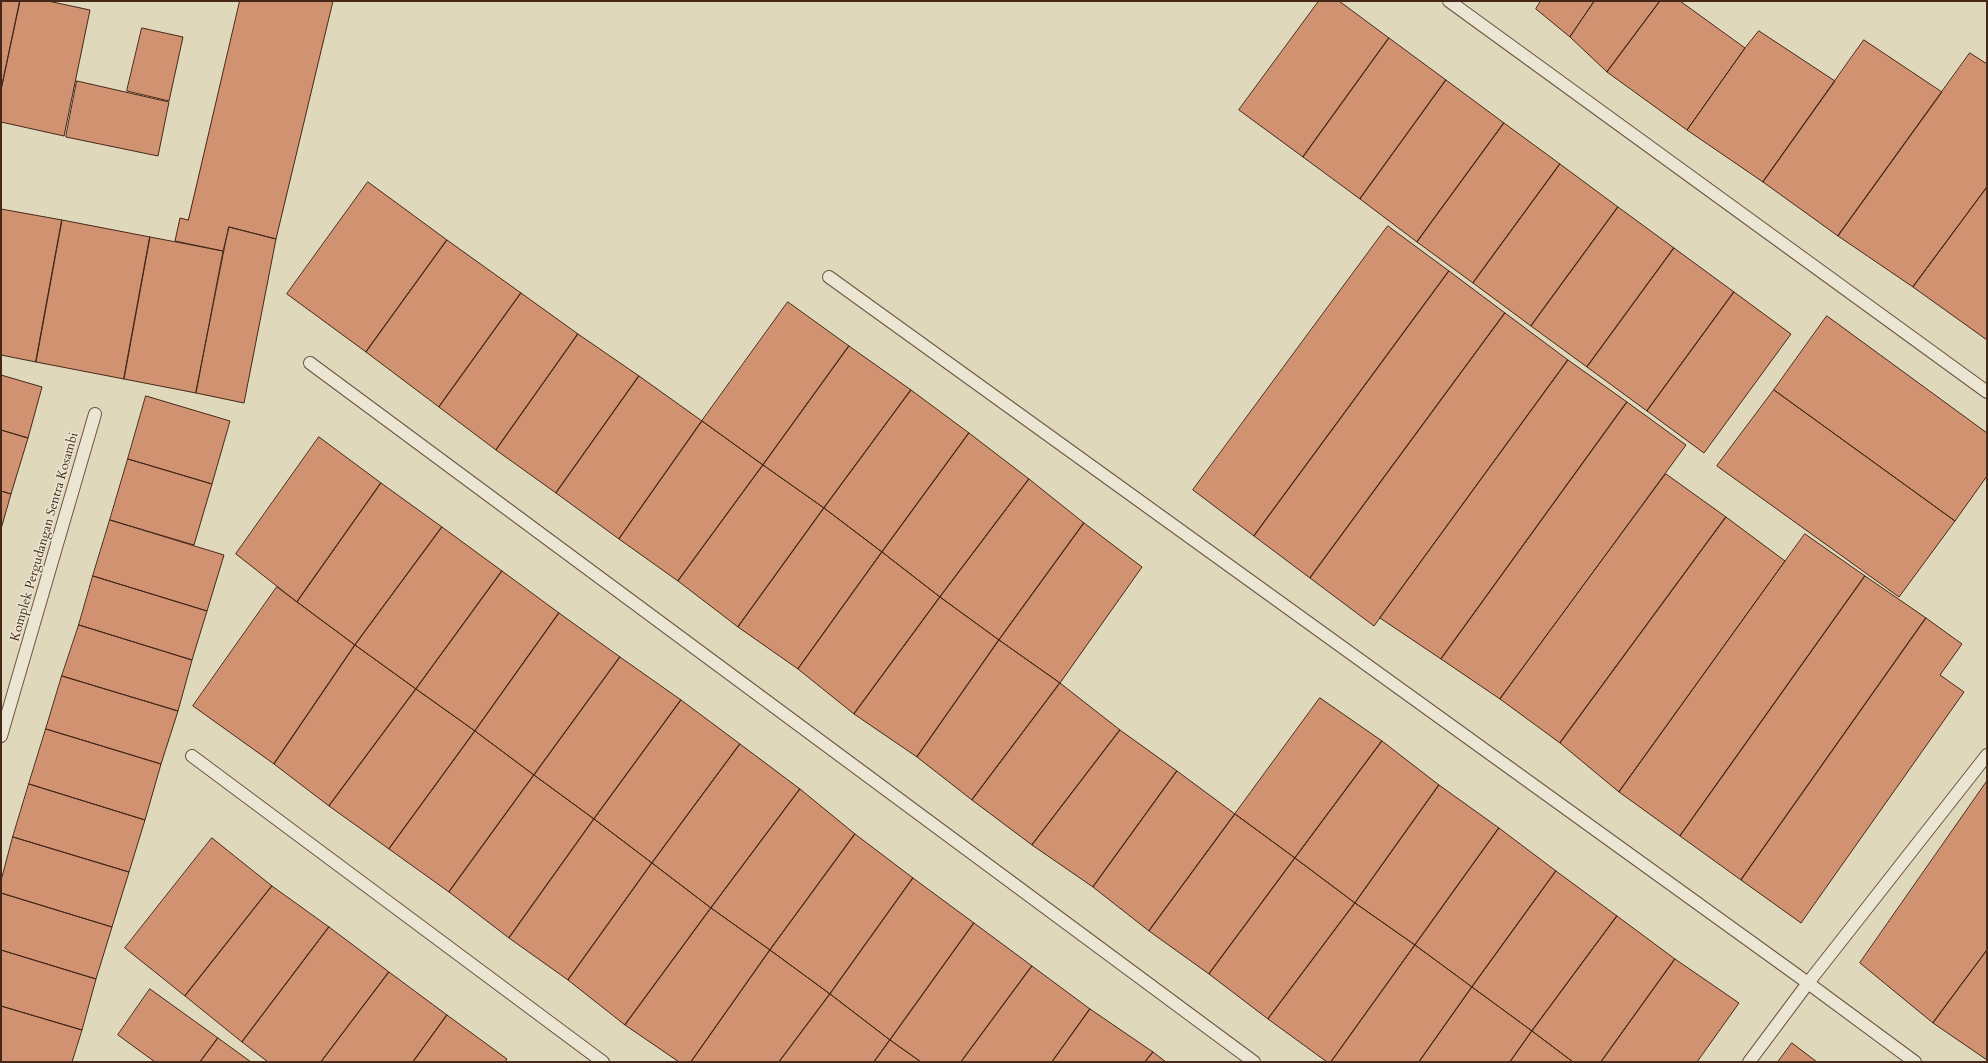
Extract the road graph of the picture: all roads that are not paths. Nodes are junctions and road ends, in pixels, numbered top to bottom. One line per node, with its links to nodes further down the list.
1 (1449, 1): 4 (lane)
2 (829, 277): 9 (lane)
3 (310, 363): 11 (lane)
4 (1987, 392)
5 (95, 414): 6 (lane, Komplek Pergudangan Sentra Kosambi)
6 (1, 736)
7 (1987, 755): 9 (lane)
8 (192, 756): 10 (lane)
9 (1808, 983): 12 (lane); 13 (lane)
10 (603, 1062)
11 (1254, 1062)
12 (1749, 1062)
13 (1915, 1062)

